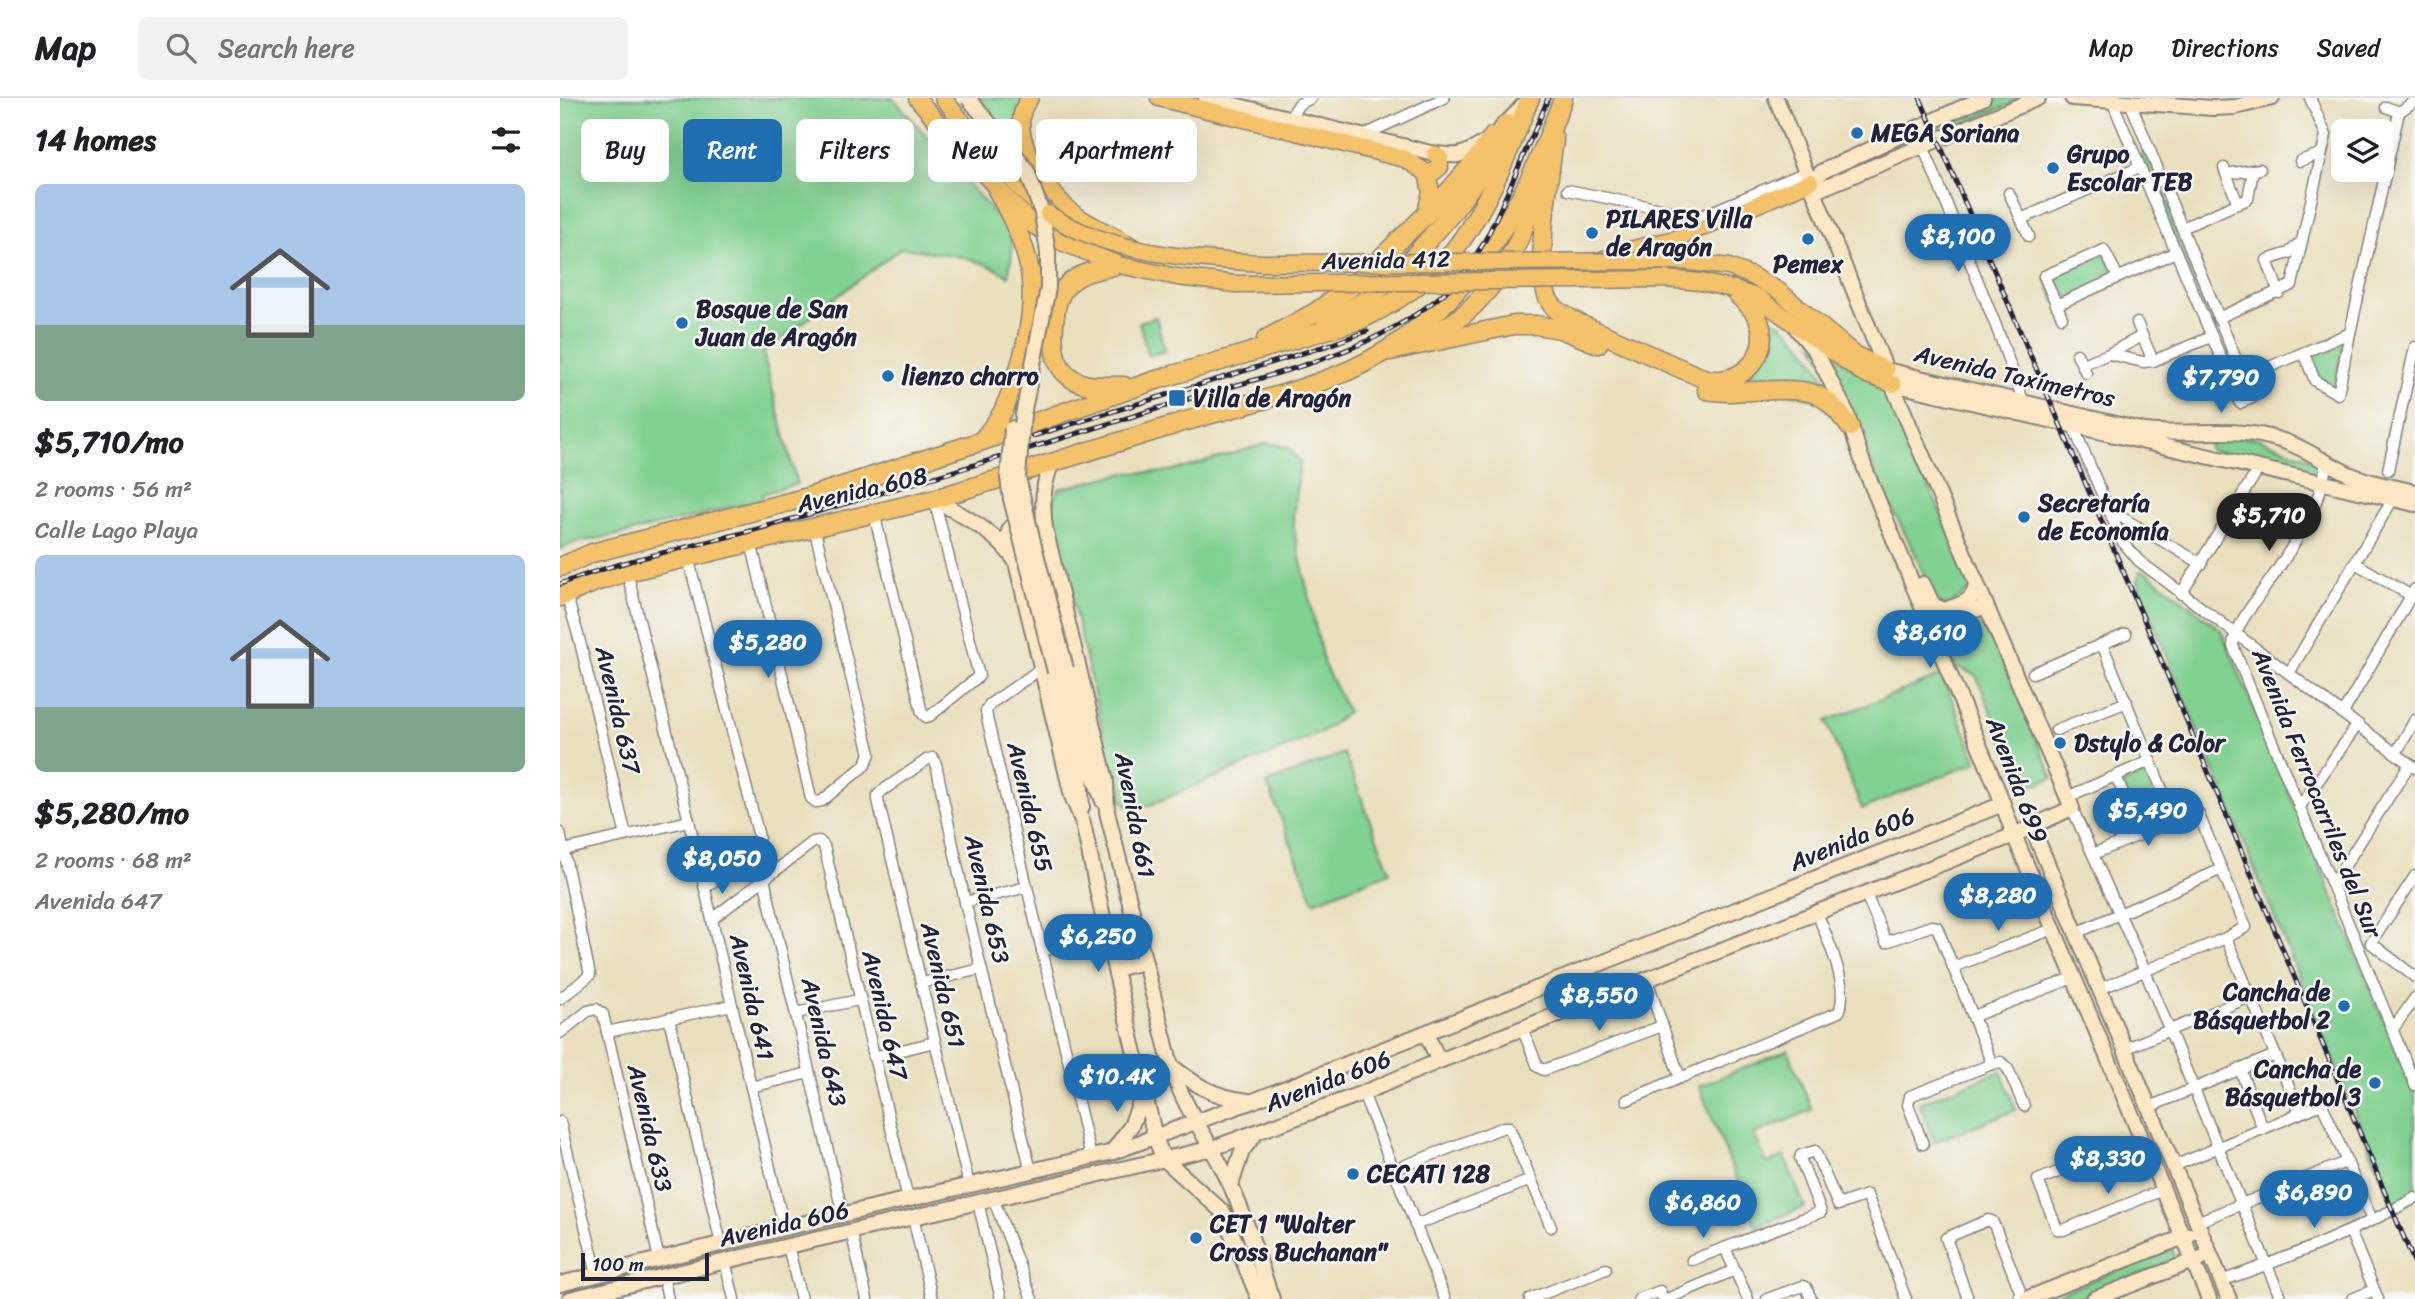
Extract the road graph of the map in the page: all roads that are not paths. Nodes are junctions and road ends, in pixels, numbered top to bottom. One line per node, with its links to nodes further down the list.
1 (918, 98): 33 (main road, Avenida 412)
2 (943, 98): 43 (main road, Avenida 412, bridge)
3 (968, 98): 106 (street, bridge)
4 (1030, 98): 43 (main road)
5 (1159, 98): 31 (main road)
6 (1208, 98): 22 (street)
7 (1311, 98): 22 (street)
8 (1444, 98): 25 (street)
9 (1530, 98): 24 (street); 58 (highway, Avenida 608)
10 (1563, 98): 23 (highway)
11 (1776, 98): 32 (street)
12 (1983, 98): 32 (street)
13 (2038, 98): 26 (street)
14 (2072, 98): 17 (street)
15 (2272, 98): 18 (street)
16 (2310, 98): 27 (street)
17 (2103, 100): 18 (street); 30 (street)
18 (2128, 100): 40 (street)
19 (2415, 101): 21 (street)
20 (2386, 107): 21 (street)
21 (2399, 112): 55 (street)
22 (1290, 118): 25 (street)
23 (1556, 118): 48 (highway); 60 (highway)
24 (1499, 130): 28 (street); 38 (highway); 58 (highway)
25 (1362, 136): 28 (street)
26 (1923, 146): 32 (street); 69 (street)
27 (2322, 153): 29 (street); 42 (street)
28 (1435, 154): 31 (main road)
29 (2301, 161)
30 (2140, 167): 39 (street); 44 (street)
31 (1427, 173): 38 (main road)
32 (1810, 182): 34 (street); 45 (main road); 66 (street)
33 (997, 190): 36 (main road, Avenida 412); 73 (highway)
34 (1568, 190)
35 (2009, 192): 39 (street)
36 (1011, 204): 46 (main road, Avenida 412); 106 (street, bridge)
37 (2238, 204): 37 (street); 40 (street)
38 (1426, 212): 63 (highway)
39 (2021, 219): 41 (street)
40 (2182, 228): 52 (street)
41 (2029, 236)
42 (2303, 239): 49 (street); 49 (street)
43 (1135, 248): 45 (main road, Avenida 412, bridge)
44 (2176, 252): 47 (street); 57 (street)
45 (1599, 261): 66 (main road, Avenida 412, bridge)
46 (1119, 265): 48 (main road, Avenida 412, bridge); 68 (highway)
47 (2118, 277): 50 (street); 50 (street)
48 (1732, 289): 53 (main road, Avenida 412)
49 (2279, 293): 52 (street)
50 (2056, 305): 51 (street)
51 (2062, 317)
52 (2218, 318): 67 (street)
53 (1791, 322): 66 (main road, Avenida 412); 71 (street, Avenida 699)
54 (2137, 323): 56 (street)
55 (2350, 333): 62 (street); 62 (street)
56 (2142, 336): 61 (street); 64 (street)
57 (2211, 337): 64 (street); 67 (street)
58 (1290, 340): 63 (highway, Avenida 608)
59 (2415, 346): 78 (street)
60 (1383, 352): 71 (highway); 76 (highway, Avenida 608)
61 (2109, 354): 64 (street); 65 (street)
62 (2304, 354): 67 (street)
63 (1235, 356): 68 (highway, Avenida 608)
64 (2152, 361)
65 (2081, 364)
66 (1889, 377): 69 (street, Avenida Taxímetros); 97 (street)
67 (2243, 378)
68 (1136, 386): 73 (highway, Avenida 608)
69 (2024, 403): 70 (street, Avenida Taxímetros); 72 (street, Avenida Taxímetros)
70 (2073, 426): 75 (street, Avenida Taxímetros); 86 (street)
71 (1850, 427): 82 (street, Avenida 699)
72 (2217, 432): 74 (street, Avenida Taxímetros); 75 (street)
73 (982, 440): 95 (highway, Avenida 608)
74 (2314, 454): 79 (street, Avenida Taxímetros); 80 (street)
75 (2210, 458): 77 (street, Avenida Taxímetros)
76 (1052, 463): 83 (highway, Avenida 608); 89 (street, Avenida 661)
77 (2259, 468): 80 (street, Avenida Taxímetros); 94 (street)
78 (2388, 470)
79 (2343, 479): 80 (street, Avenida Taxímetros); 81 (street, Avenida Taxímetros); 84 (street, Avenida Taxímetros)
80 (2323, 481): 103 (street)
81 (2415, 492)
82 (1875, 493): 97 (street); 102 (street, Avenida 699)
83 (934, 499): 87 (highway, Avenida 608); 87 (street); 91 (street)
84 (2393, 499): 85 (street, Avenida Taxímetros); 93 (street)
85 (2415, 504)
86 (2109, 510): 94 (street); 98 (street)
87 (874, 513): 88 (highway, Avenida 608)
88 (814, 527): 90 (highway, Avenida 608); 90 (street)
89 (1045, 528): 91 (street); 122 (street, Avenida 661)
90 (751, 542): 92 (highway, Avenida 608)
91 (1010, 553): 106 (street)
92 (688, 557): 96 (highway, Avenida 608); 137 (street)
93 (2355, 563): 99 (street); 108 (street)
94 (2202, 564): 98 (street)
95 (560, 567)
96 (627, 572): 100 (highway, Avenida 608); 123 (street, Avenida 641)
97 (1975, 577): 101 (street)
98 (2181, 594): 103 (street)
99 (2414, 594): 110 (street)
100 (563, 596): 129 (street, Avenida 637)
101 (1986, 606): 102 (street); 119 (street)
102 (1931, 627): 120 (street, Avenida 699)
103 (2236, 633): 108 (street); 121 (street, Avenida Ferrocarriles del Sur)
104 (2126, 634): 105 (street)
105 (2102, 643): 107 (street); 109 (street)
106 (1054, 669): 122 (street); 136 (street, Avenida 655); 145 (street)
107 (2033, 673)
108 (2289, 673): 110 (street)
109 (2127, 702): 113 (street); 116 (street)
110 (2343, 713): 112 (street)
111 (2415, 720): 114 (street)
112 (2358, 724): 114 (street); 121 (street)
113 (2056, 730)
114 (2396, 752): 117 (street)
115 (933, 758): 139 (street, Avenida 653); 158 (street, Avenida 651)
116 (2150, 761): 118 (street); 124 (street)
117 (2413, 766): 135 (street)
118 (2116, 776): 119 (street); 128 (street)
119 (2069, 803): 125 (street, Avenida 606); 131 (street)
120 (2003, 804): 127 (street, Avenida 699); 159 (street, Avenida 606)
121 (2299, 808): 135 (street, Avenida Ferrocarriles del Sur)
122 (1107, 812): 150 (street, Avenida 661)
123 (689, 821): 129 (street); 137 (street, Avenida 641)
124 (2175, 821): 128 (street); 132 (street)
125 (2032, 827): 127 (street, Avenida 606); 144 (street, Avenida 699)
126 (560, 833): 130 (street)
127 (2014, 835): 138 (street, Avenida 606); 143 (street, Avenida 699)
128 (2140, 835): 131 (street)
129 (626, 836): 130 (street)
130 (564, 850): 163 (street)
131 (2093, 854): 141 (street)
132 (2222, 869): 141 (street); 146 (street)
133 (2415, 876): 147 (street)
134 (764, 879): 142 (street); 164 (street, Avenida 647); 166 (street, Avenida 643)
135 (2333, 884): 148 (street, Avenida Ferrocarriles del Sur)
136 (1027, 887): 139 (street); 149 (street, Avenida 655)
137 (705, 888): 142 (street, Avenida 641)
138 (1866, 894): 140 (street, Avenida 606); 151 (street)
139 (965, 902): 152 (street, Avenida 653)
140 (1817, 913): 157 (street, Avenida 606); 186 (street)
141 (2119, 916): 144 (street); 154 (street)
142 (712, 919): 165 (street, Avenida 641)
143 (2053, 929): 151 (street); 156 (street, Avenida 699)
144 (2076, 933): 160 (street, Avenida 699)
145 (1107, 936): 149 (street); 153 (street)
146 (2226, 938): 154 (street); 161 (street)
147 (2371, 943): 148 (street); 155 (street)
148 (2358, 948): 172 (street, Avenida Ferrocarriles del Sur)
149 (1042, 951): 207 (street, Avenida 655)
150 (1144, 962): 153 (street); 183 (street, Avenida 661)
151 (1953, 967): 168 (street)
152 (981, 969): 158 (street); 212 (street, Avenida 653)
153 (1115, 969): 190 (street)
154 (2145, 971): 160 (street); 173 (street)
155 (2415, 977)
156 (2073, 978): 168 (street); 202 (street, Avenida 699)
157 (1647, 981): 167 (street, Avenida 606); 170 (street)
158 (921, 983): 177 (street, Avenida 651)
159 (1548, 984): 167 (street); 175 (street, Avenida 606)
160 (2099, 989): 178 (street, Avenida 699)
161 (2250, 997): 173 (street); 179 (street)
162 (2415, 998): 172 (street)
163 (560, 999)
164 (859, 1000): 166 (street); 180 (street, Avenida 647)
165 (732, 1005): 169 (street); 188 (street, Avenida 641)
166 (796, 1013): 185 (street, Avenida 643)
167 (1560, 1014): 171 (street, Avenida 606)
168 (1974, 1016): 182 (street)
169 (669, 1018): 174 (street); 234 (street)
170 (1662, 1026): 171 (street); 186 (street)
171 (1522, 1028): 181 (street, Avenida 606)
172 (2393, 1029): 187 (street, Avenida Ferrocarriles del Sur)
173 (2169, 1031): 178 (street); 189 (street)
174 (607, 1032): 176 (street, Avenida 633); 238 (street, Avenida 633)
175 (1426, 1032): 181 (street); 193 (street, Avenida 606)
176 (560, 1033)
177 (935, 1042): 180 (street); 214 (street, Avenida 651)
178 (2124, 1049): 195 (street, Avenida 699)
179 (2275, 1055): 184 (street); 196 (street)
180 (873, 1057): 220 (street, Avenida 647)
181 (1439, 1061): 191 (street, Avenida 606)
182 (1992, 1064): 194 (street); 203 (street)
183 (1171, 1066): 193 (street); 197 (street, Avenida 661)
184 (2240, 1069): 189 (street); 199 (street)
185 (809, 1073): 188 (street); 224 (street, Avenida 643)
186 (1680, 1078): 192 (street)
187 (2415, 1085)
188 (751, 1087): 230 (street, Avenida 641)
189 (2193, 1089): 195 (street); 205 (street)
190 (1144, 1091): 201 (street); 206 (street)
191 (1363, 1093): 200 (street, Avenida 606); 211 (street)
192 (1627, 1100)
193 (1253, 1101): 197 (street, Avenida 606)
194 (2024, 1106)
195 (2149, 1107): 210 (street, Avenida 699)
196 (2300, 1114): 199 (street); 209 (street)
197 (1196, 1121): 201 (street, Avenida 606); 204 (street, Avenida 661)
198 (560, 1122): 245 (street)
199 (2263, 1129): 205 (street)
200 (1255, 1134): 204 (street, Avenida 606); 215 (street)
201 (1155, 1137): 206 (street, Avenida 606); 208 (street)
202 (2141, 1139): 216 (street, Avenida 699); 216 (street)
203 (1923, 1144)
204 (1213, 1148): 208 (street, Avenida 606); 215 (street, Avenida 661)
205 (2218, 1149): 210 (street); 222 (street)
206 (1113, 1152): 207 (street, Avenida 606)
207 (1091, 1157): 212 (street, Avenida 606)
208 (1163, 1158): 218 (street, Avenida 606); 260 (street)
209 (2346, 1162): 222 (street); 226 (street)
210 (2174, 1166): 228 (street, Avenida 699)
211 (1393, 1170): 213 (street); 227 (street)
212 (1031, 1171): 214 (street, Avenida 606)
213 (1531, 1180): 227 (street); 229 (street)
214 (969, 1185): 217 (street, Avenida 606)
215 (1231, 1185): 261 (street, Avenida 661)
216 (2163, 1190): 233 (street, Avenida 699)
217 (945, 1191): 220 (street, Avenida 606); 223 (street)
218 (993, 1198): 221 (street, Avenida 606); 259 (street)
219 (2415, 1198): 226 (street)
220 (908, 1199): 224 (street, Avenida 606)
221 (978, 1202): 223 (street, Avenida 606); 258 (street)
222 (2242, 1205): 228 (street); 242 (street)
223 (949, 1208): 225 (street, Avenida 606)
224 (843, 1215): 230 (street, Avenida 606)
225 (913, 1217): 231 (street, Avenida 606); 257 (street)
226 (2372, 1220): 232 (street)
227 (1415, 1225): 262 (street)
228 (2199, 1226): 233 (street); 237 (street, Avenida 699)
229 (1551, 1227)
230 (784, 1228): 234 (street, Avenida 606)
231 (851, 1231): 235 (street, Avenida 606); 256 (street)
232 (2350, 1231): 242 (street); 250 (street)
233 (2183, 1238): 241 (street, Avenida 699); 271 (street)
234 (721, 1244): 238 (street, Avenida 606)
235 (788, 1246): 239 (street, Avenida 606); 255 (street)
236 (1725, 1248): 240 (street); 244 (street); 269 (street)
237 (2210, 1254): 241 (street); 247 (street, Avenida 699)
238 (659, 1259): 245 (street, Avenida 606)
239 (725, 1261): 246 (street, Avenida 606); 254 (street)
240 (1692, 1261)
241 (2193, 1261): 252 (street); 272 (street, Avenida 699)
242 (2267, 1266): 247 (street); 274 (street)
243 (1606, 1269): 263 (street)
244 (1735, 1270): 265 (street); 266 (street)
245 (597, 1275): 248 (street, Avenida 606)
246 (663, 1276): 249 (street, Avenida 606); 253 (street)
247 (2221, 1281): 273 (street, Avenida 699)
248 (565, 1282): 251 (street)
249 (603, 1295): 251 (street, Avenida 606)
250 (2376, 1295): 275 (street)
251 (572, 1298)
252 (2098, 1298)
253 (668, 1299)
254 (734, 1299)
255 (801, 1299)
256 (867, 1299)
257 (932, 1299)
258 (1001, 1299)
259 (1032, 1299)
260 (1259, 1299)
261 (1272, 1299)
262 (1445, 1299)
263 (1530, 1299)
264 (1639, 1299): 265 (street)
265 (1665, 1299)
266 (1748, 1299)
267 (1767, 1299): 268 (street)
268 (1811, 1299)
269 (1906, 1299)
270 (1968, 1299): 271 (street)
271 (2023, 1299)
272 (2208, 1299)
273 (2229, 1299)
274 (2281, 1299)
275 (2352, 1299)

